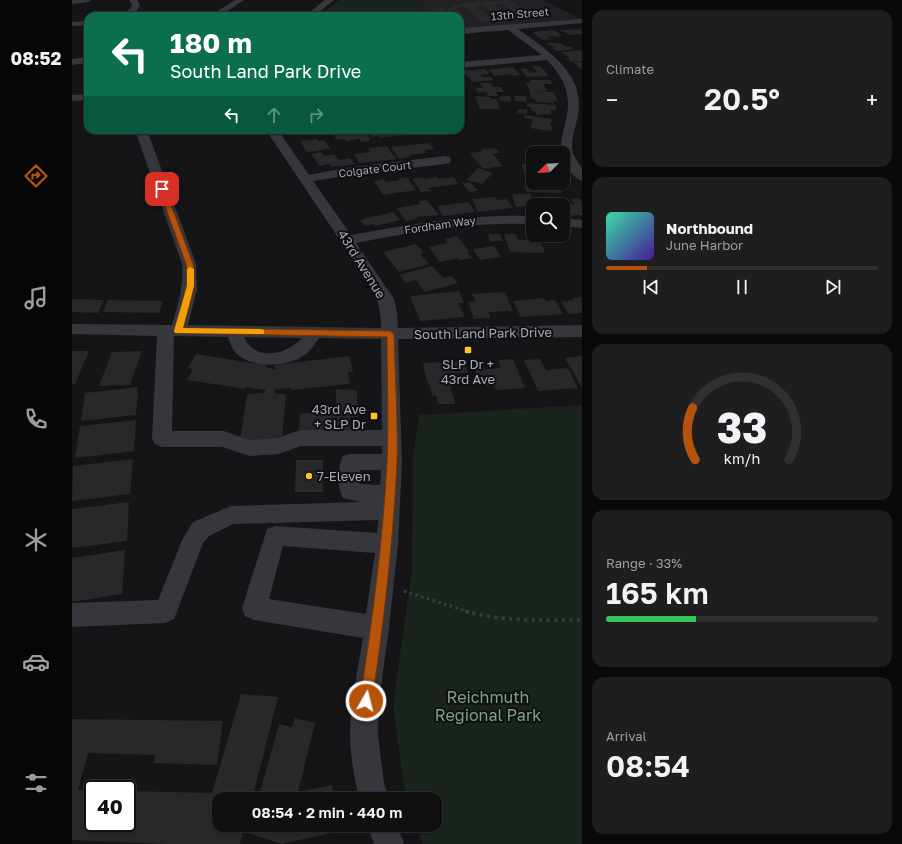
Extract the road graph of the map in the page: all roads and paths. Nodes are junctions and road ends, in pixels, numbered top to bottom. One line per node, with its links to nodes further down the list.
1 (88, 0): 5 (street)
2 (133, 0): 6 (street)
3 (240, 0): 7 (street)
4 (330, 0): 8 (street)
5 (72, 2)
6 (129, 12)
7 (220, 12)
8 (314, 12)
9 (582, 22): 12 (street, 13th Street)
10 (84, 23): 11 (street)
11 (72, 24)
12 (510, 27): 13 (street, 13th Street); 14 (street)
13 (464, 31)
14 (549, 57): 17 (street); 18 (street)
15 (84, 60): 16 (street)
16 (72, 62)
17 (464, 65)
18 (577, 91): 24 (street)
19 (84, 97): 20 (street)
20 (72, 98)
21 (142, 134): 31 (street)
22 (279, 134): 25 (street, 43rd Avenue)
23 (445, 160): 25 (street, Colgate Court)
24 (582, 177)
25 (306, 179): 29 (street, 43rd Avenue)
26 (526, 220): 29 (street, Fordham Way)
27 (570, 223): 28 (street)
28 (582, 224)
29 (348, 240): 35 (street, 43rd Avenue)
30 (72, 329): 31 (street, South Land Park Drive)
31 (172, 331): 33 (street, South Land Park Drive); 36 (street)
32 (582, 331): 35 (street, South Land Park Drive)
33 (234, 332): 34 (street, South Land Park Drive); 34 (street)
34 (314, 333): 35 (street, South Land Park Drive)
35 (390, 334): 36 (street, 43rd Avenue)
36 (392, 438): 37 (street, 43rd Avenue)
37 (392, 462): 38 (street, 43rd Avenue); 38 (street)
38 (389, 502): 39 (street, 43rd Avenue); 41 (street)
39 (387, 544): 43 (street, 43rd Avenue); 43 (street)
40 (404, 591): 42 (path)
41 (72, 615)
42 (582, 620)
43 (376, 628): 44 (street, 43rd Avenue)
44 (372, 792)
45 (385, 832): 46 (street)
46 (390, 844)

